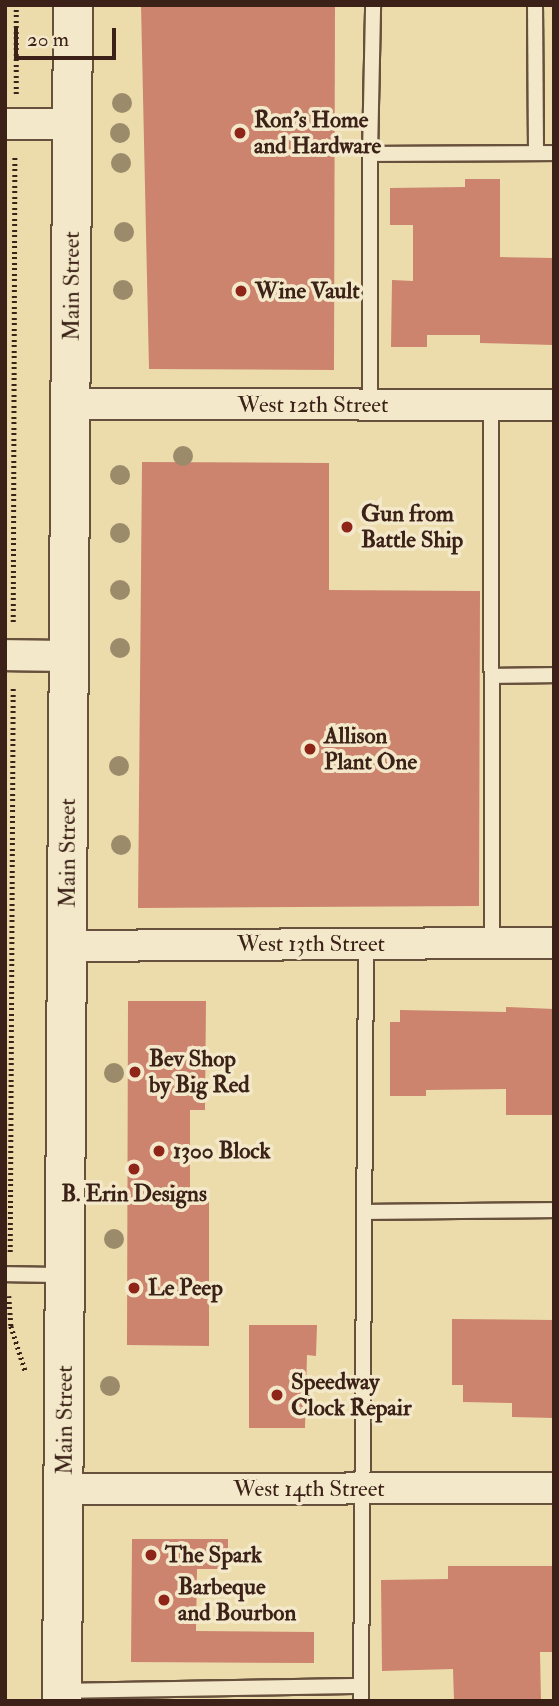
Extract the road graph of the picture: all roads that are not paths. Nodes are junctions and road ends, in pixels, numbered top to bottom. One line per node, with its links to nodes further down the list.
1 (74, 5): 5 (street, Main Street)
2 (373, 5): 8 (lane)
3 (535, 5): 6 (lane)
4 (10, 124): 5 (street)
5 (73, 124): 9 (street, Main Street)
6 (536, 153): 7 (lane); 8 (lane)
7 (554, 153)
8 (370, 154): 10 (lane)
9 (71, 404): 10 (street, West 12th Street); 14 (street, Main Street)
10 (370, 404): 11 (street, West 12th Street)
11 (491, 405): 12 (street, West 12th Street); 15 (lane)
12 (554, 405)
13 (9, 655): 14 (street)
14 (68, 656): 20 (street, Main Street)
15 (493, 676): 16 (lane); 19 (lane)
16 (554, 676)
17 (554, 943): 19 (street, West 13th Street)
18 (366, 944): 19 (street, West 13th Street); 20 (street, West 13th Street); 22 (lane)
19 (492, 944)
20 (68, 946): 24 (street, Main Street)
21 (554, 1210): 22 (lane)
22 (367, 1212): 26 (lane)
23 (8, 1274): 24 (lane)
24 (66, 1275): 25 (street, Main Street)
25 (65, 1489): 26 (street, West 14th Street); 29 (street, Main Street)
26 (363, 1489): 27 (street, West 14th Street); 28 (lane)
27 (554, 1489)
28 (361, 1693): 29 (lane)
29 (62, 1696)

